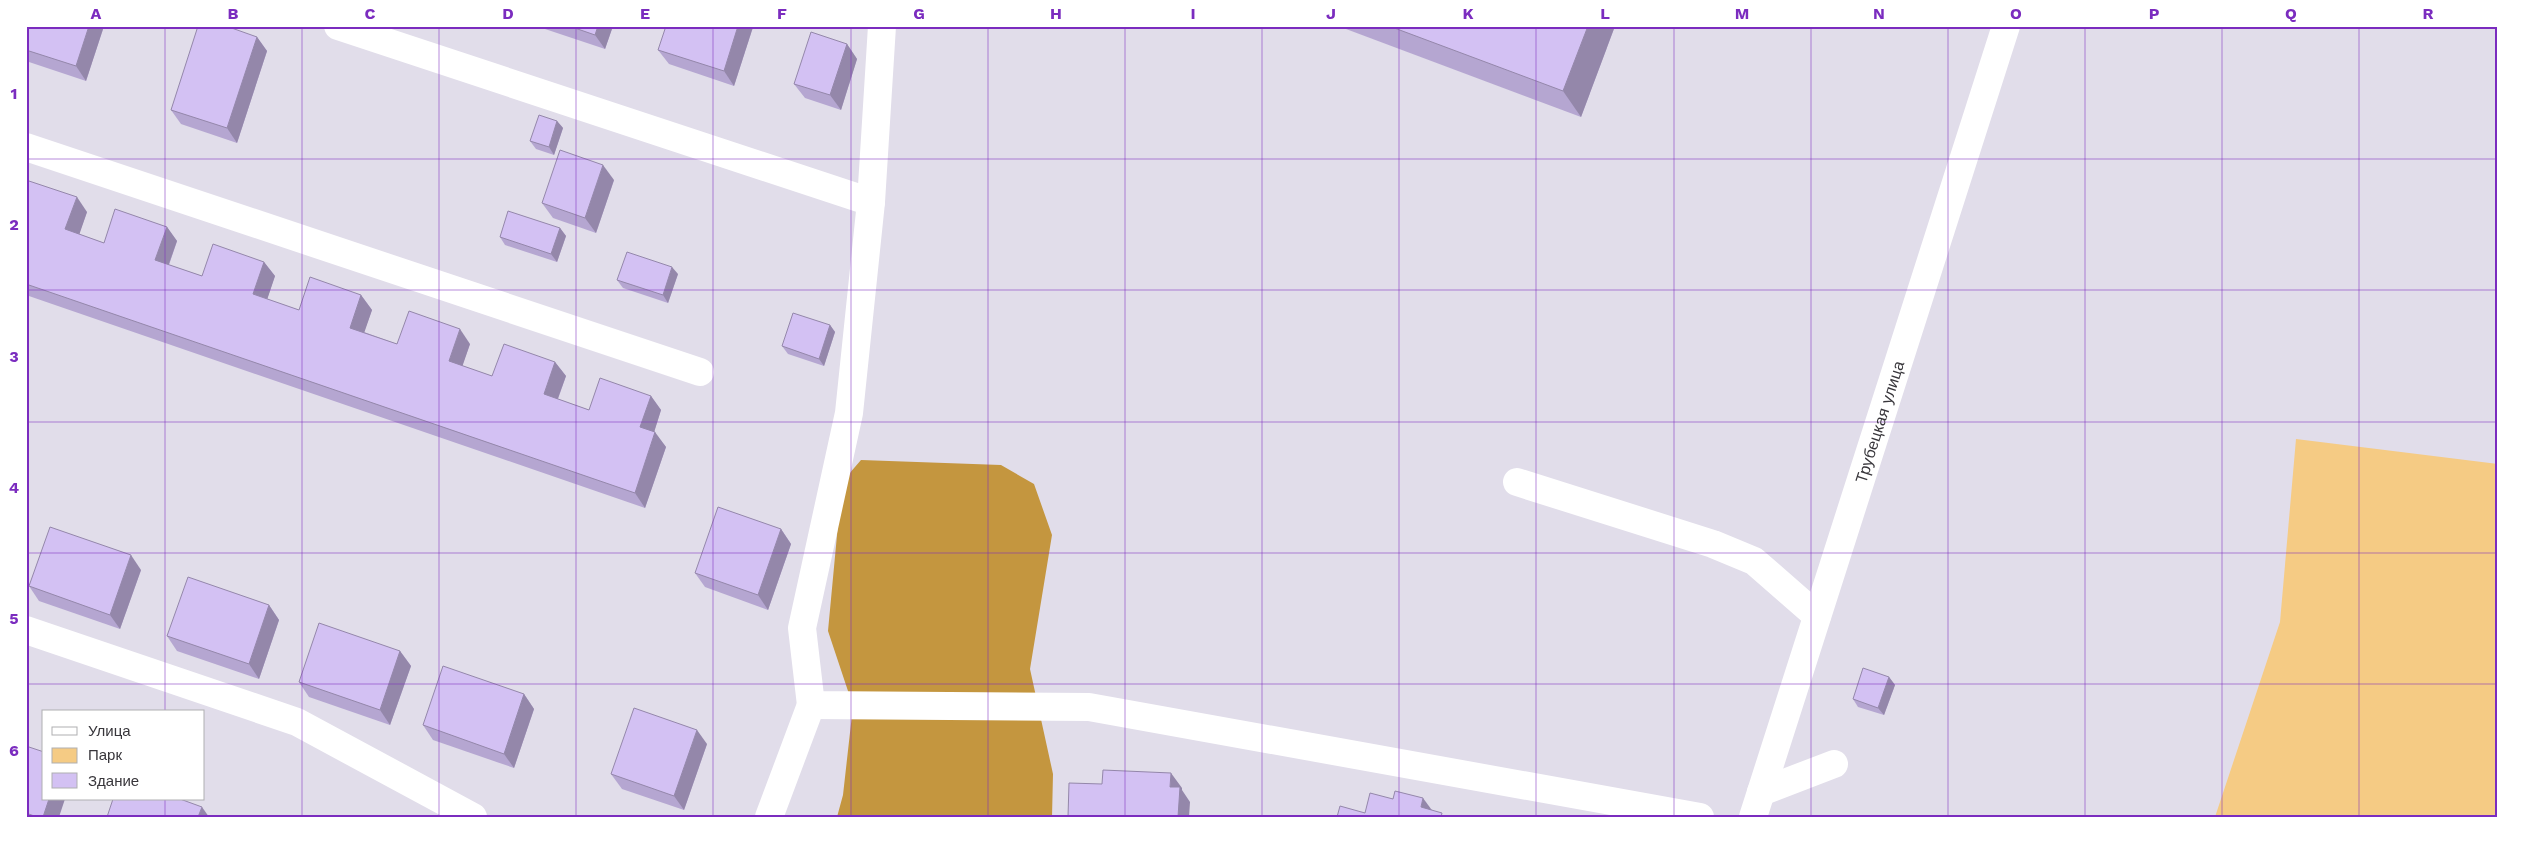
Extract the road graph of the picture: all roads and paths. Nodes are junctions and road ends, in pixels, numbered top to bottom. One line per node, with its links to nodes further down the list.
1 (338, 26): 5 (street)
2 (882, 26): 5 (street)
3 (2006, 26): 8 (street, Трубецкая улица)
4 (26, 147): 6 (street)
5 (871, 202): 10 (street)
6 (700, 372)
7 (1517, 482): 8 (street)
8 (1817, 616): 12 (street, Трубецкая улица)
9 (26, 630): 13 (street)
10 (810, 705): 14 (street); 15 (street)
11 (1834, 764): 12 (street)
12 (1757, 805)
13 (473, 817)
14 (768, 817)
15 (1700, 817)

